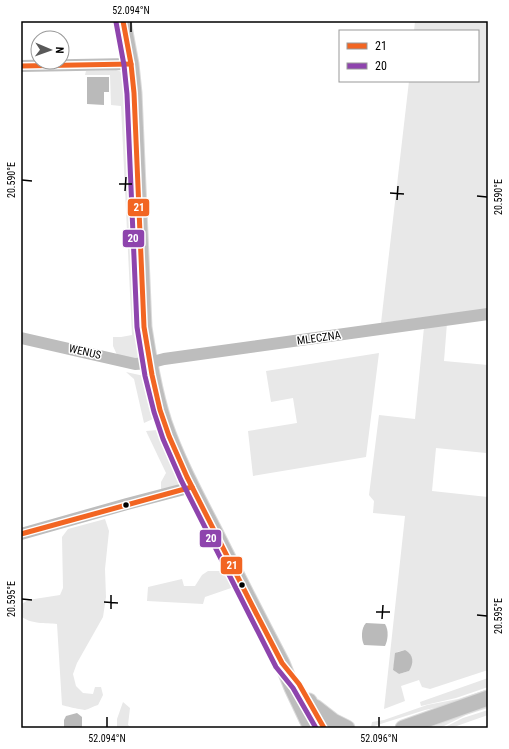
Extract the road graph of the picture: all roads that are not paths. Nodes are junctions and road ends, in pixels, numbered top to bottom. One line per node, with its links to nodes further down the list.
1 (123, 21): 2 (main road)
2 (131, 64): 3 (street); 6 (main road)
3 (21, 66)
4 (488, 314): 6 (street, MLECZNA)
5 (21, 338): 6 (street, WENUS)
6 (150, 363): 7 (main road)
7 (192, 487): 8 (street); 10 (main road)
8 (21, 534)
9 (488, 698): 15 (main road)
10 (305, 704): 11 (main road); 12 (main road); 13 (main road); 14 (main road)
11 (302, 728)
12 (311, 728)
13 (324, 728)
14 (347, 728)
15 (403, 728)

